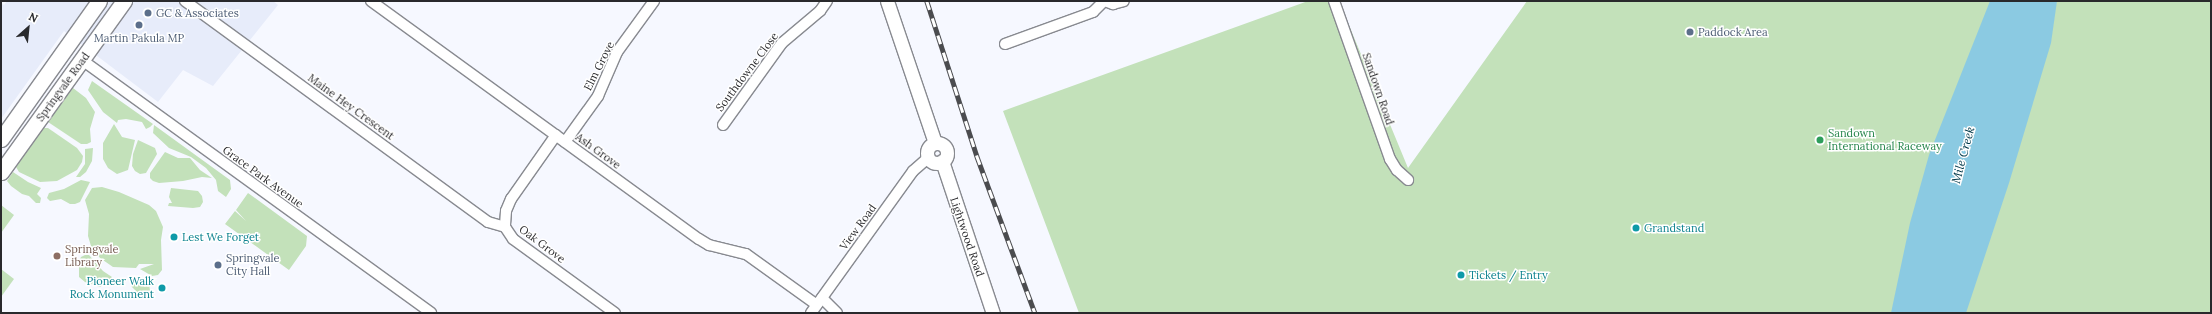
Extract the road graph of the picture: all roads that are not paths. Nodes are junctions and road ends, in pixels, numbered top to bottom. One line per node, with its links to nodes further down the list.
1 (99, 1): 13 (highway, Springvale Road)
2 (124, 1): 12 (highway, Springvale Road)
3 (184, 1): 24 (street, Maine Hey Crescent)
4 (371, 1): 16 (street, Ash Grove)
5 (654, 1): 18 (street, Elm Grove)
6 (827, 1): 15 (street, Southdowne Close)
7 (887, 1): 19 (main road)
8 (1105, 1): 9 (street); 11 (street)
9 (1124, 1)
10 (1334, 1): 23 (street, Sandown Road)
11 (1005, 44)
12 (82, 60): 14 (highway, Springvale Road); 26 (street, Grace Park Avenue)
13 (31, 98): 14 (highway); 17 (highway, Springvale Road)
14 (47, 109): 22 (highway, Springvale Road)
15 (723, 125)
16 (556, 135): 18 (street, Ash Grove); 24 (street, Oak Grove)
17 (1, 139)
18 (566, 142): 25 (street, Ash Grove)
19 (935, 143): 20 (main road); 21 (main road)
20 (928, 158): 21 (main road); 25 (street, View Road)
21 (942, 161): 29 (main road, Lightwood Road)
22 (1, 172)
23 (1408, 180)
24 (505, 227): 27 (street, Oak Grove)
25 (817, 305): 28 (street, Ash Grove)
26 (431, 313)
27 (615, 313)
28 (837, 313)
29 (993, 313)

